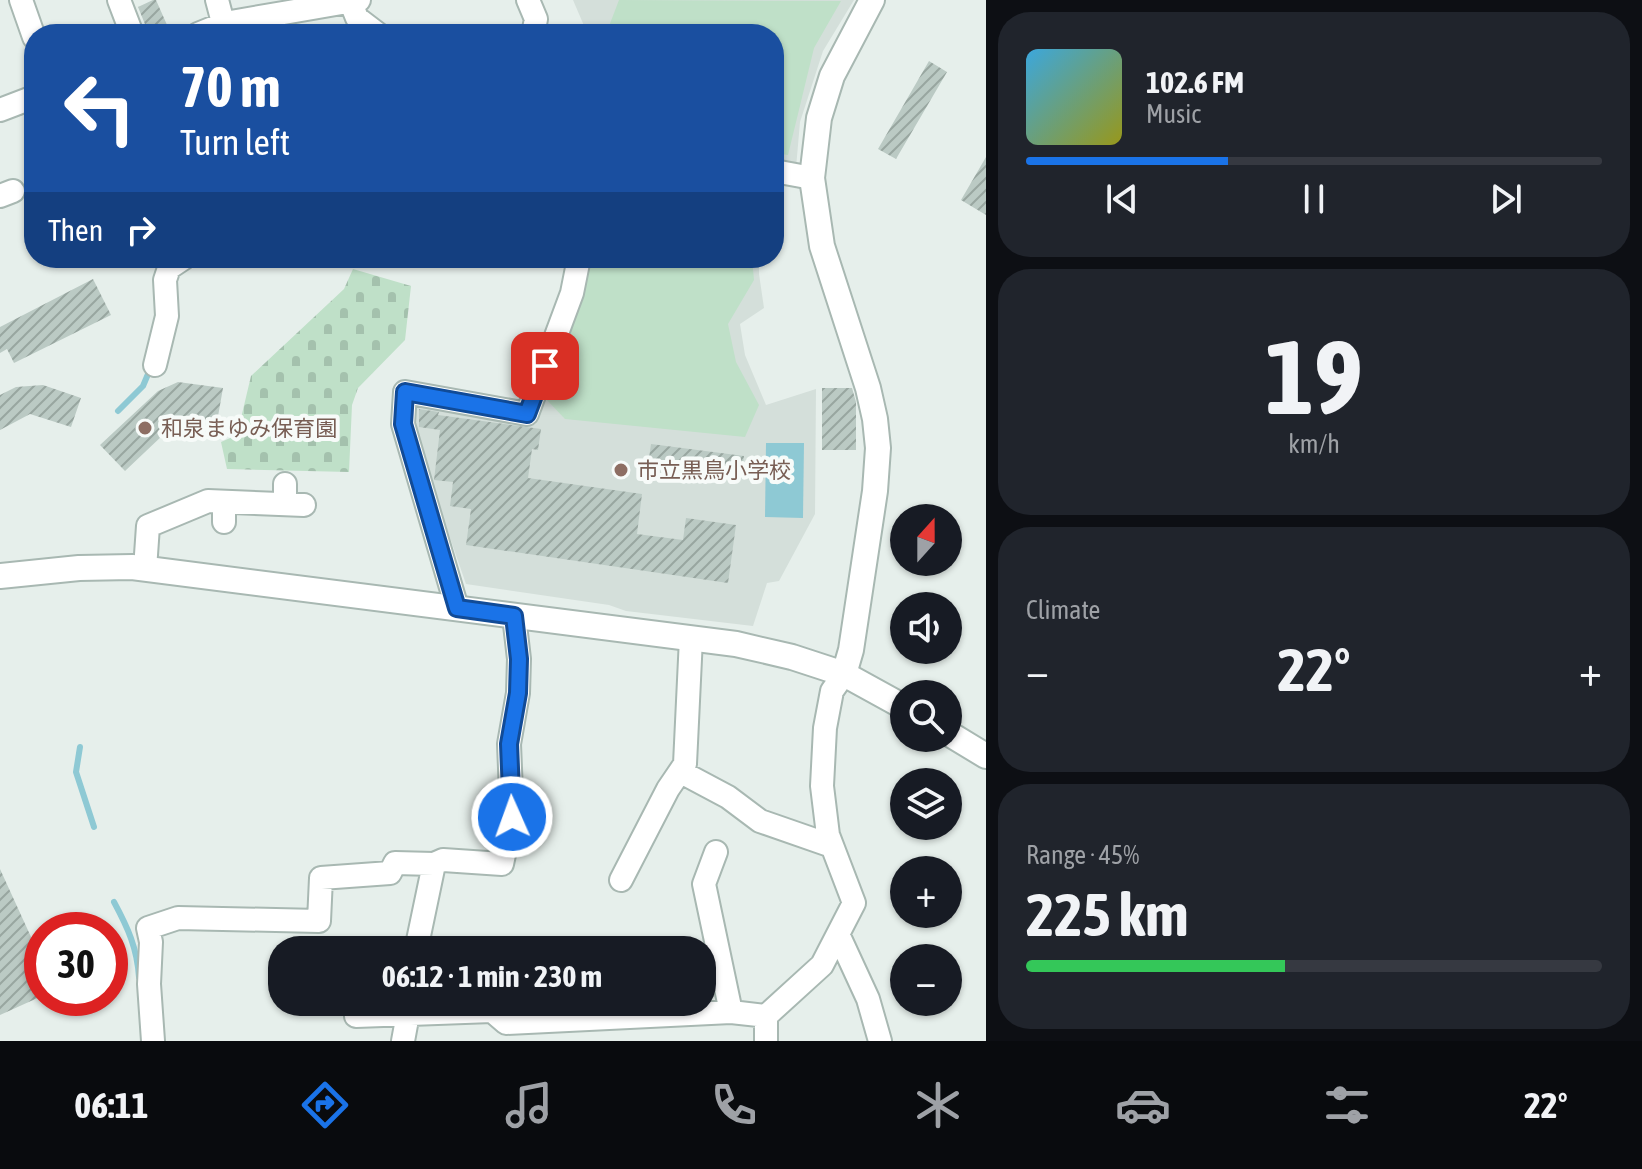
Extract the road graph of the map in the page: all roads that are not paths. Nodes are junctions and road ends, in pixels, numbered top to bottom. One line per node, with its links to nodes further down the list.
1 (21, 0): 7 (street)
2 (119, 0): 8 (street)
3 (217, 0): 9 (street)
4 (872, 0): 16 (street)
5 (355, 2): 10 (street); 11 (street)
6 (524, 5): 12 (street)
7 (29, 24)
8 (128, 24)
9 (225, 24)
10 (246, 24)
11 (365, 24)
12 (535, 24)
13 (24, 101): 14 (street)
14 (0, 110)
15 (784, 173): 16 (street)
16 (812, 178): 26 (street)
17 (169, 268): 19 (street)
18 (577, 268): 23 (street)
19 (155, 365)
20 (291, 498): 21 (street)
21 (145, 569): 22 (street); 23 (street)
22 (0, 576)
23 (457, 608): 24 (street)
24 (514, 616): 25 (street); 33 (street)
25 (691, 638): 26 (street); 30 (street)
26 (844, 674): 27 (street); 31 (street)
27 (890, 699)
28 (962, 741): 29 (street)
29 (986, 756)
30 (681, 772): 31 (street); 34 (street)
31 (832, 846): 35 (street)
32 (716, 852): 37 (street)
33 (434, 864): 36 (street); 43 (street)
34 (621, 880)
35 (838, 934): 42 (street); 46 (street)
36 (419, 936)
37 (731, 1012): 38 (street); 42 (street)
38 (716, 1013)
39 (408, 1016): 44 (street)
40 (498, 1016): 41 (street)
41 (649, 1016)
42 (766, 1016): 45 (street)
43 (153, 1041)
44 (403, 1041)
45 (766, 1041)
46 (880, 1041)

